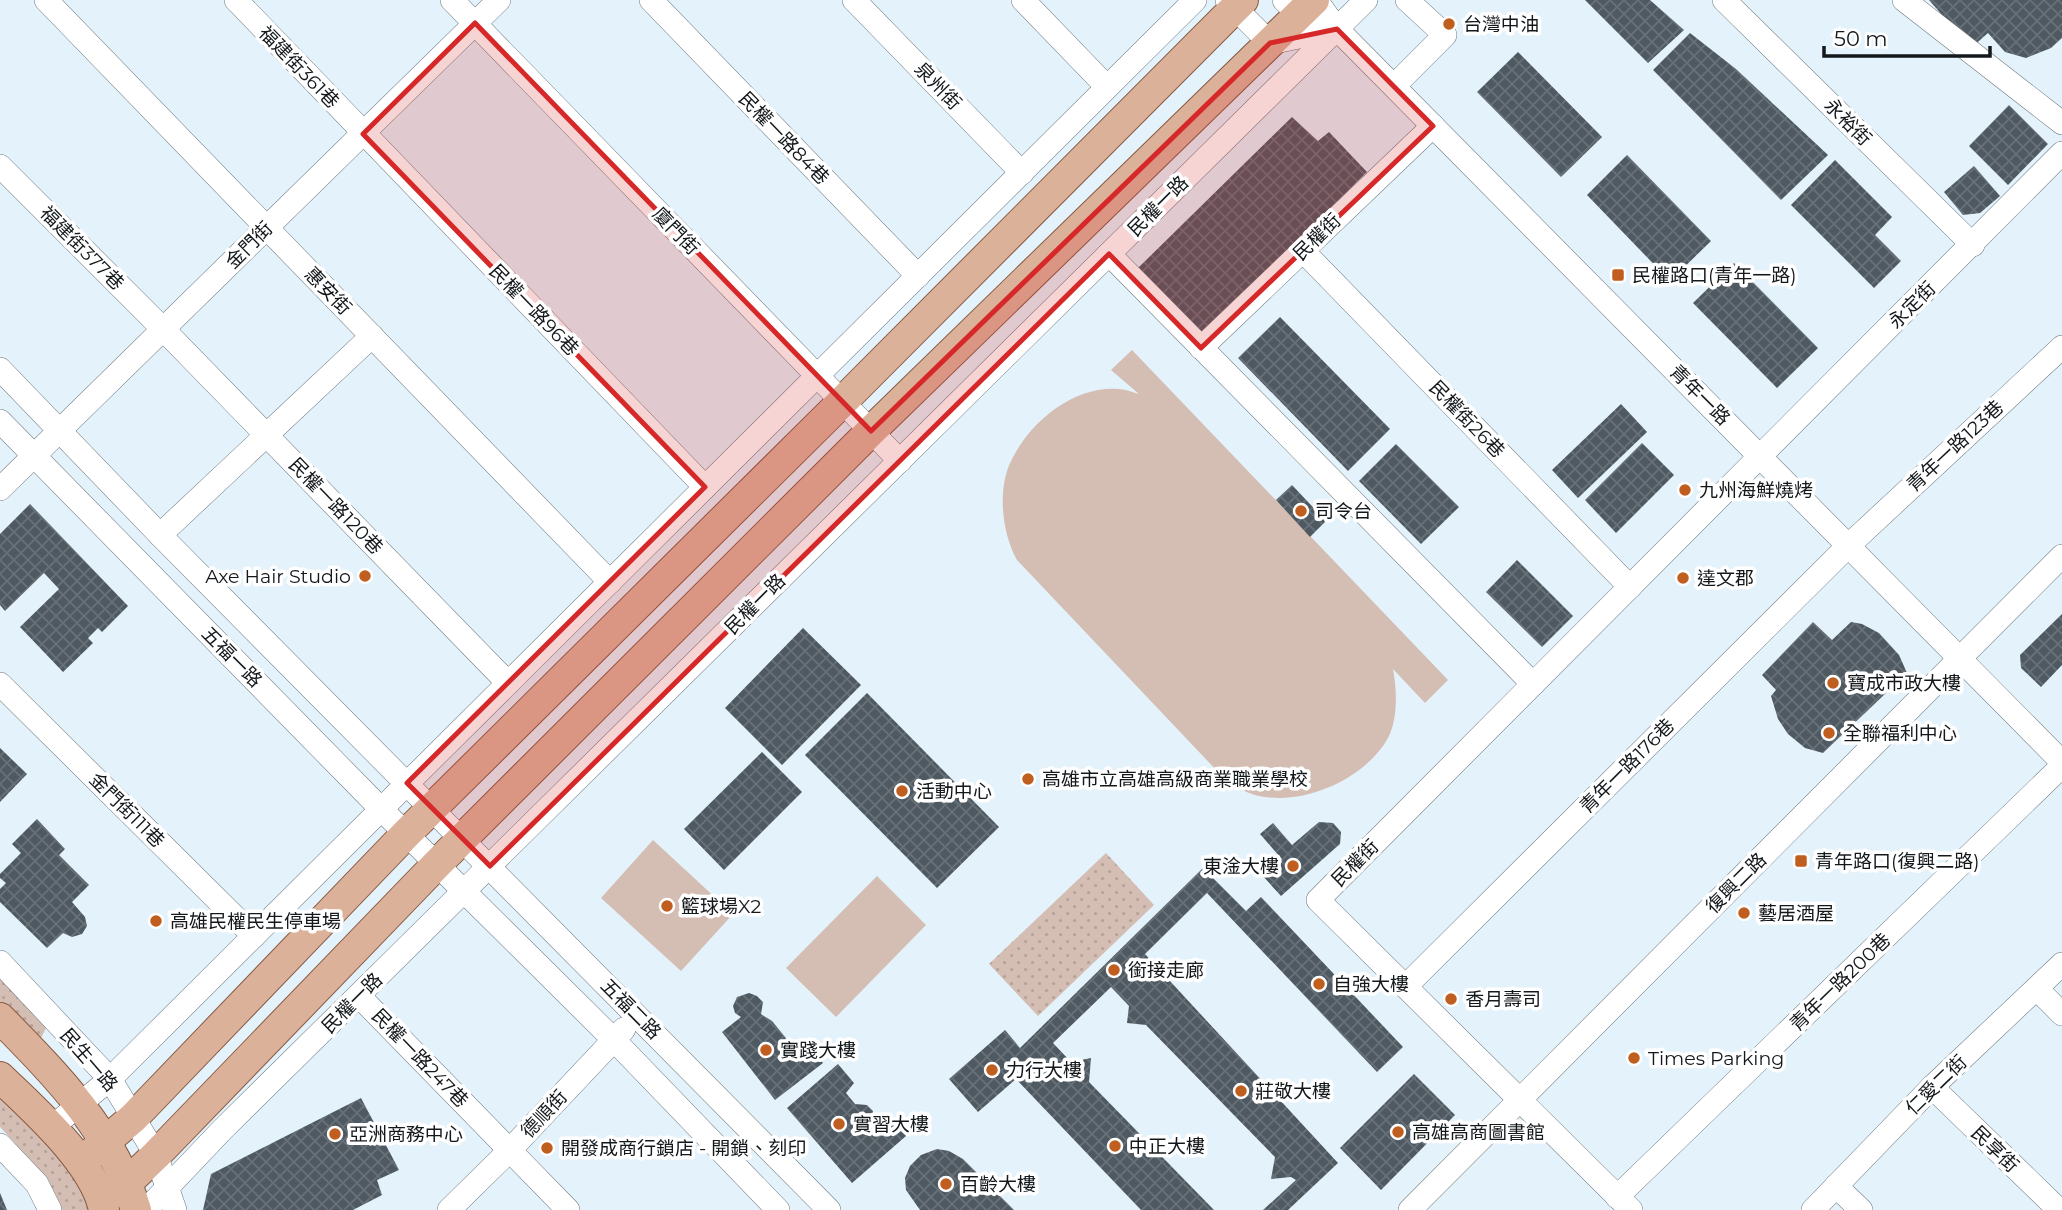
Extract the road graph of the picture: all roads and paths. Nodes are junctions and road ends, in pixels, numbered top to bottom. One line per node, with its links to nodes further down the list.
1 (46, 0): 28 (street, 惠安街)
2 (236, 0): 24 (street, 福建街361巷)
3 (452, 0): 17 (street, 廈門街)
4 (499, 0): 17 (street, 金門街)
5 (650, 0): 32 (street, 民權一路84巷)
6 (854, 0): 27 (street, 泉州街)
7 (1023, 0): 21 (street)
8 (1195, 0): 21 (street)
9 (1340, 0): 18 (street)
10 (1366, 0): 18 (street, 民權一路)
11 (1407, 0): 20 (street)
12 (1724, 0): 16 (street, 永裕街)
13 (1904, 0): 22 (street)
14 (1235, 3): 19 (street); 39 (main road)
15 (1303, 4): 18 (street, 青年一路); 19 (main road, 民權一路)
16 (1747, 8): 29 (street, 永裕街)
17 (475, 23): 24 (street, 金門街); 38 (street, 廈門街)
18 (1337, 29): 19 (street); 20 (street, 青年一路); 31 (street, 民權一路)
19 (1270, 43): 42 (main road, 民權一路)
20 (1394, 86): 23 (street, 青年一路)
21 (1107, 87): 27 (street)
22 (2062, 123)
23 (1433, 126): 30 (street, 民權街); 45 (street, 青年一路)
24 (363, 134): 28 (street, 金門街); 47 (street, 民權一路96巷)
25 (2062, 153): 29 (street, 永定街)
26 (0, 166): 33 (street, 福建街377巷)
27 (1022, 173): 32 (street)
28 (267, 227): 33 (street, 金門街); 34 (street, 惠安街)
29 (1973, 245): 45 (street, 永定街)
30 (1303, 251): 36 (street, 民權街); 53 (street, 民權街26巷)
31 (1109, 254): 36 (street); 46 (street, 民權一路)
32 (918, 276): 38 (street)
33 (163, 329): 41 (street, 金門街); 43 (street, 民權一路120巷)
34 (372, 336): 43 (street); 52 (street, 惠安街)
35 (2062, 347): 50 (street, 青年一路123巷)
36 (1201, 348): 57 (street)
37 (0, 369): 41 (street, 五福一路)
38 (817, 376): 39 (street, 廈門街); 47 (street)
39 (842, 402): 42 (street, 廈門街); 60 (main road)
40 (0, 421): 44 (street, 五福一路)
41 (60, 430): 44 (street, 金門街); 49 (street, 五福一路)
42 (871, 431): 46 (street, 廈門街); 63 (main road, 民權一路)
43 (265, 435): 49 (street); 55 (street, 民權一路120巷)
44 (34, 456): 48 (street, 金門街); 61 (street, 五福一路)
45 (1760, 456): 50 (street, 青年一路); 53 (street, 民權街)
46 (900, 461): 65 (street, 民權一路)
47 (705, 487): 52 (street)
48 (0, 489)
49 (160, 535): 59 (street, 五福一路)
50 (1848, 546): 54 (street, 青年一路); 70 (street, 青年一路176巷)
51 (2062, 556): 54 (street, 復興二路)
52 (610, 582): 55 (street)
53 (1630, 587): 57 (street, 民權街)
54 (1960, 659): 58 (street, 青年一路); 80 (street, 復興二路)
55 (508, 683): 59 (street)
56 (0, 684): 67 (street, 金門街111巷)
57 (1533, 684): 70 (street, 民權街)
58 (2062, 764): 92 (street, 青年一路200巷)
59 (407, 783): 60 (street, 五福一路); 61 (street)
60 (432, 808): 62 (main road); 63 (street, 五福二路)
61 (382, 809): 62 (street, 五福一路); 67 (street)
62 (406, 834): 64 (street, 五福一路); 82 (main road)
63 (463, 839): 64 (main road, 民權一路); 65 (street, 五福二路)
64 (438, 864): 66 (street, 五福一路); 87 (main road, 民權一路)
65 (490, 866): 66 (street, 民權一路); 74 (street, 五福二路)
66 (465, 891): 72 (street, 民權一路); 76 (street, 五福二路)
67 (254, 936): 78 (street)
68 (0, 962): 78 (street, 民生一路)
69 (2062, 964): 71 (street, 仁愛二街)
70 (1406, 986): 80 (street, 民權街)
71 (2037, 989): 73 (street); 79 (street, 仁愛二街)
72 (359, 996): 86 (street, 民權一路247巷); 90 (street, 民權一路)
73 (2062, 1014)
74 (637, 1016): 76 (street, 德順街); 101 (street, 五福二路)
75 (0, 1018): 81 (main road, 民生一路)
76 (614, 1040): 86 (street, 德順街); 100 (street, 五福二路)
77 (0, 1077): 83 (main road)
78 (110, 1079): 81 (street); 82 (street, 民生一路)
79 (1932, 1087): 91 (street, 仁愛二街); 105 (street, 民享街)
80 (1520, 1100): 92 (street, 民權街); 102 (street, 復興二路)
81 (80, 1104): 83 (street); 84 (main road, 民生一路)
82 (133, 1118): 84 (main road); 87 (street, 民生一路)
83 (51, 1128): 88 (main road)
84 (107, 1142): 88 (main road); 89 (main road, 民生一路)
85 (0, 1145): 94 (street)
86 (510, 1150): 98 (street, 德順街); 99 (street, 民權一路247巷)
87 (156, 1155): 89 (main road, 民權一路); 90 (street, 民生一路)
88 (81, 1162): 93 (main road)
89 (128, 1182): 93 (main road, 民權一路); 95 (main road, 民生一路)
90 (168, 1185): 96 (street, 民權一路); 97 (street, 民生一路)
91 (1836, 1186): 103 (street, 仁愛二街); 104 (street)
92 (1624, 1204)
93 (103, 1205)
94 (50, 1210)
95 (136, 1210)
96 (146, 1210)
97 (175, 1210)
98 (449, 1210)
99 (568, 1210)
100 (778, 1210)
101 (829, 1210)
102 (1410, 1210)
103 (1813, 1210)
104 (1861, 1210)
105 (2059, 1210)

